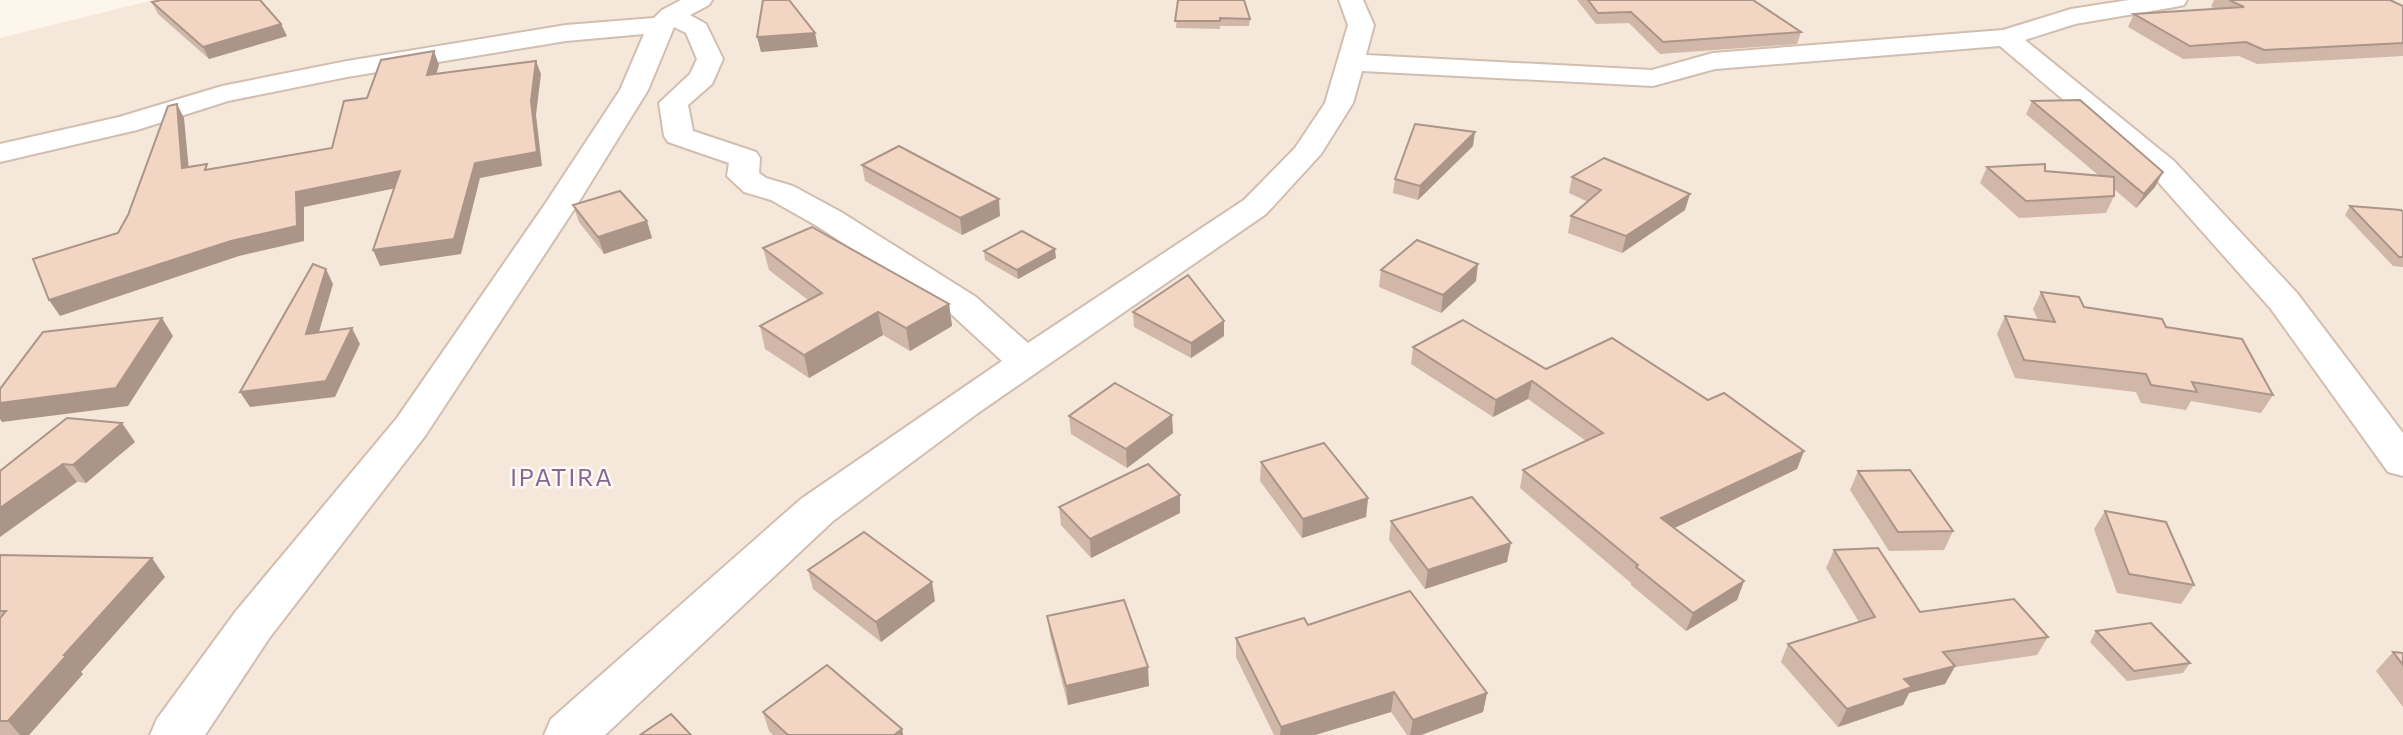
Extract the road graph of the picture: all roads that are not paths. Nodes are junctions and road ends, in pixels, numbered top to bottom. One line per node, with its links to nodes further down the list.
1 (1350, 0): 6 (street)
2 (2162, 0): 3 (street); 5 (street)
3 (2175, 0)
4 (678, 13): 7 (street); 8 (street); 10 (street)
5 (2006, 38): 6 (street); 9 (street)
6 (1350, 62): 8 (street)
7 (0, 153)
8 (1026, 362): 11 (street)
9 (2403, 462)
10 (176, 735)
11 (570, 735)

